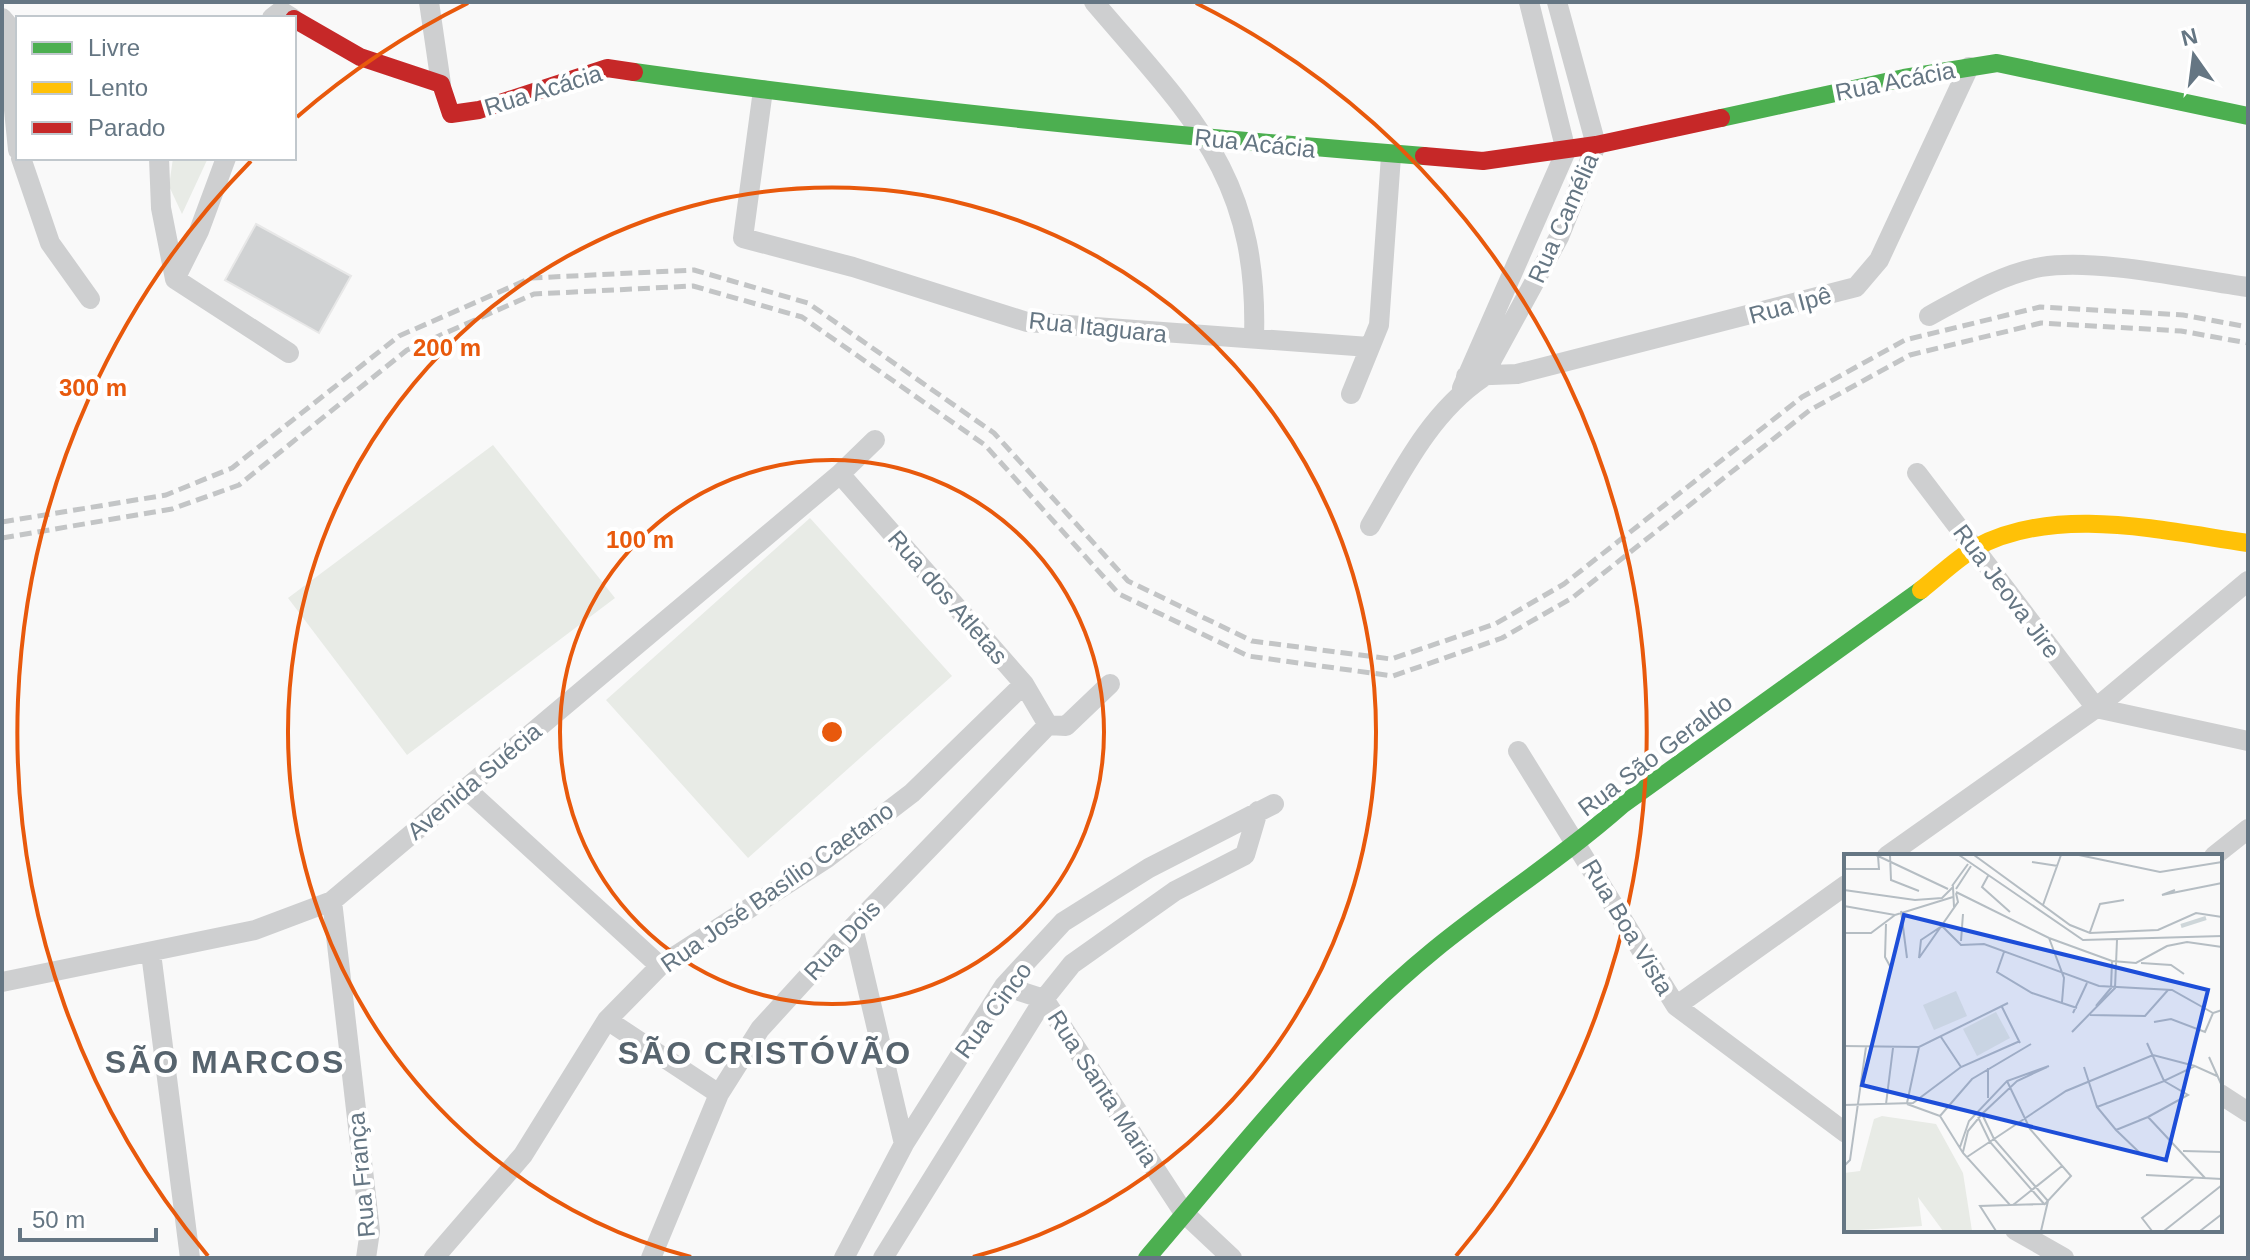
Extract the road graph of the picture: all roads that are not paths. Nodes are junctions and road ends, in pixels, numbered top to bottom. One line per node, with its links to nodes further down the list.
1 (429, 2): 8 (street)
2 (1094, 2): 12 (street)
3 (1529, 2): 14 (street, Rua Camélia)
4 (1557, 2): 13 (street, Rua Camélia)
5 (2, 18): 11 (street)
6 (296, 21): 8 (street)
7 (1969, 67): 10 (street, Rua Acácia); 13 (street, Rua Acácia); 28 (street, Rua Ipê)
8 (441, 84): 9 (street, Rua Acácia)
9 (763, 90): 12 (street, Rua Acácia); 25 (street, Rua Itaguara)
10 (2248, 116)
11 (16, 130)
12 (1208, 139): 15 (street, Rua Acácia); 25 (street)
13 (1596, 145): 14 (street, Rua Acácia); 28 (street, Rua Camélia)
14 (1566, 151): 15 (street, Rua Acácia); 28 (street, Rua Camélia)
15 (1391, 156): 26 (street)
16 (22, 160): 23 (street)
17 (159, 160): 19 (street)
18 (225, 160): 20 (street)
19 (161, 208): 20 (street); 21 (street)
20 (199, 231): 21 (street)
21 (175, 279): 27 (street)
22 (2248, 287): 24 (street)
23 (90, 299)
24 (1929, 316)
25 (1254, 338): 26 (street, Rua Itaguara)
26 (1369, 347): 29 (street)
27 (289, 353)
28 (1469, 382): 33 (street)
29 (1351, 394)
30 (875, 440): 32 (street, Avenida Suécia)
31 (1917, 473): 35 (street, Rua Jeova Jire)
32 (840, 474): 37 (street, Rua dos Atletas); 43 (street, Avenida Suécia)
33 (1370, 526)
34 (2248, 543): 35 (street, Rua São Geraldo)
35 (1975, 548): 39 (street, Rua Jeova Jire); 45 (street, Rua São Geraldo)
36 (2248, 581): 39 (street)
37 (1024, 684): 40 (street, Rua dos Atletas); 52 (street, Rua José Basílio Caetano)
38 (1110, 684): 40 (street, Rua Dois)
39 (2096, 708): 41 (street); 46 (street)
40 (1048, 725): 50 (street, Rua Dois)
41 (2248, 741)
42 (1518, 751): 45 (street, Rua Boa Vista)
43 (465, 788): 49 (street, Avenida Suécia); 52 (street)
44 (2248, 829): 47 (street)
45 (1578, 844): 56 (street, Rua Boa Vista); 63 (street, Rua São Geraldo)
46 (1890, 854)
47 (2217, 854)
48 (1844, 886): 56 (street)
49 (332, 901): 51 (street, Avenida Suécia); 67 (street, Rua França)
50 (853, 927): 58 (street, Rua Dois); 62 (street)
51 (151, 953): 53 (street, Avenida Suécia); 66 (street)
52 (660, 966): 57 (street, Rua José Basílio Caetano)
53 (2, 982)
54 (1004, 986): 55 (street, Rua Santa Maria); 55 (street, Rua Cinco); 62 (street, Rua Cinco)
55 (1044, 999): 63 (street, Rua Santa Maria); 65 (street, Rua Cinco)
56 (1676, 1006): 61 (street, Rua Boa Vista)
57 (607, 1020): 58 (street); 68 (street, Rua José Basílio Caetano)
58 (719, 1094): 69 (street, Rua Dois)
59 (2222, 1095): 60 (street)
60 (2248, 1112)
61 (1844, 1132)
62 (904, 1144): 70 (street, Rua Cinco)
63 (1184, 1213): 71 (street); 72 (street, Rua Santa Maria)
64 (2018, 1232): 73 (street)
65 (885, 1257)
66 (190, 1258)
67 (366, 1258)
68 (434, 1258)
69 (651, 1258)
70 (844, 1258)
71 (1147, 1258)
72 (1232, 1258)
73 (2064, 1258)

